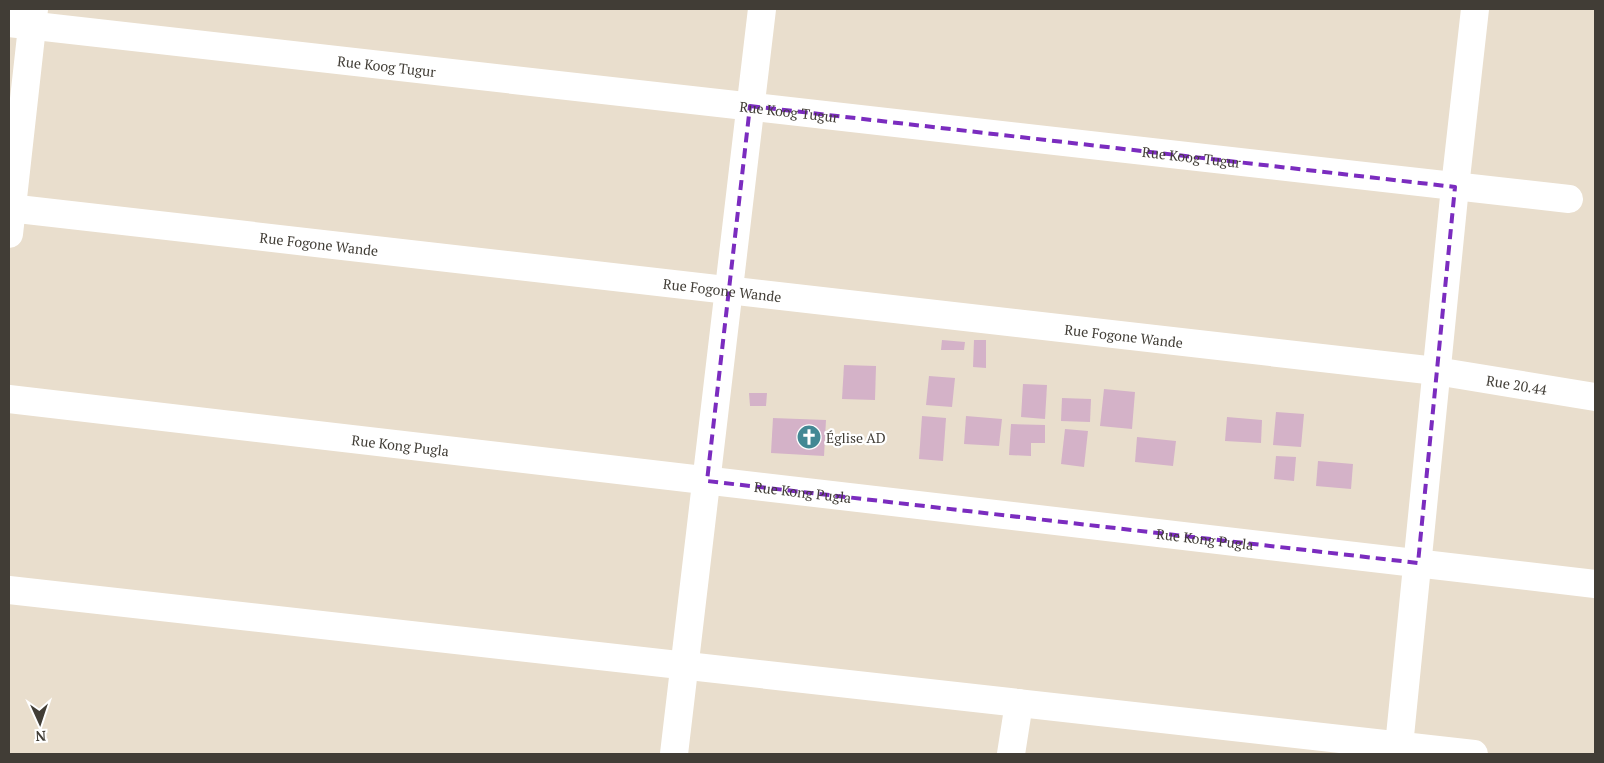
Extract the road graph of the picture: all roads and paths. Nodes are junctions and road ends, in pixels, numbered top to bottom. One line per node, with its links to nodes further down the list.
1 (762, 9): 4 (street)
2 (1475, 9): 5 (street)
3 (25, 19): 4 (street, Rue Koog Tugur); 7 (street)
4 (750, 106): 5 (street, Rue Koog Tugur); 8 (street)
5 (1455, 187): 6 (street, Rue Koog Tugur); 9 (street)
6 (1569, 199)
7 (10, 217): 8 (street, Rue Fogone Wande)
8 (729, 291): 9 (street, Rue Fogone Wande); 12 (street)
9 (1436, 372): 10 (street, Rue 20.44); 13 (street)
10 (1595, 397)
11 (9, 399): 12 (street, Rue Kong Pugla)
12 (707, 481): 13 (street, Rue Kong Pugla); 16 (street)
13 (1418, 563): 14 (street, Rue Kong Pugla); 18 (street)
14 (1595, 584)
15 (9, 590): 16 (street)
16 (685, 666): 17 (street); 19 (street)
17 (1018, 703): 18 (street); 20 (street)
18 (1398, 750): 21 (street)
19 (674, 754)
20 (1011, 754)
21 (1474, 754)

